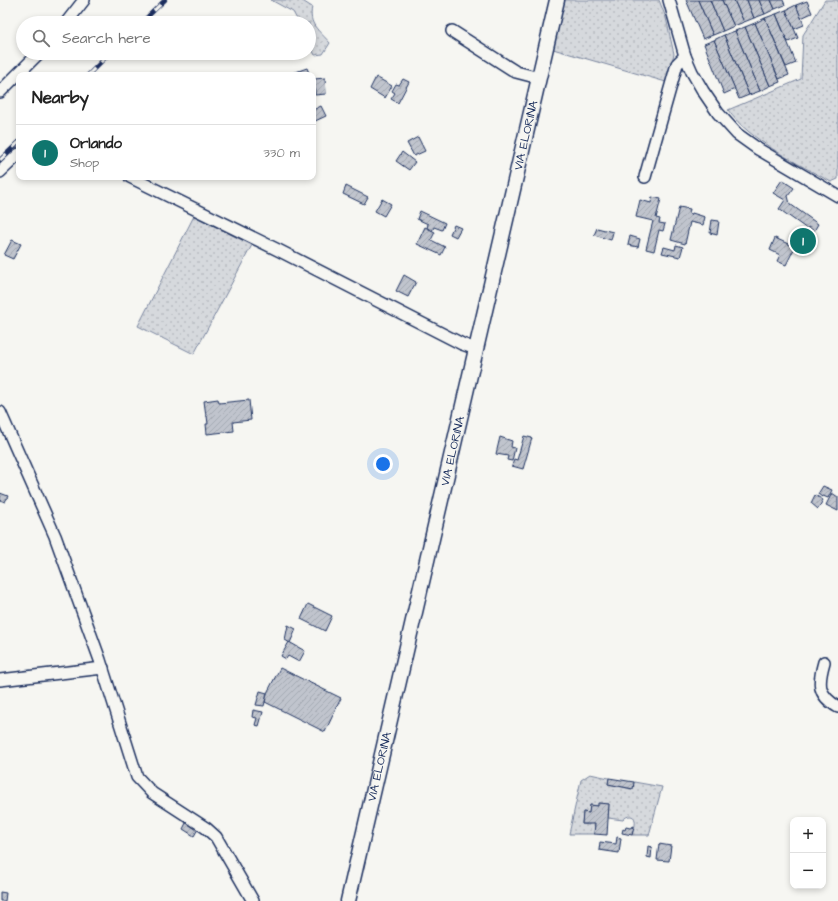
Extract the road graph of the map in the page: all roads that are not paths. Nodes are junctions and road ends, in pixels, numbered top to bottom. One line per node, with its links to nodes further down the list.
1 (84, 0): 4 (street)
2 (556, 0): 10 (main road, VIA ELORINA)
3 (669, 0): 6 (street)
4 (71, 16)
5 (452, 31): 10 (street)
6 (685, 56): 14 (street); 16 (street)
7 (31, 60): 8 (street)
8 (19, 72)
9 (16, 76): 11 (street)
10 (538, 78): 17 (main road, VIA ELORINA)
11 (0, 92)
12 (16, 157): 13 (street)
13 (0, 172)
14 (645, 177)
15 (136, 180): 17 (street)
16 (838, 196)
17 (476, 349): 24 (main road, VIA ELORINA)
18 (0, 412): 20 (street)
19 (824, 662): 22 (street)
20 (103, 668): 21 (street); 23 (street)
21 (0, 680)
22 (838, 707)
23 (253, 901)
24 (348, 901)

